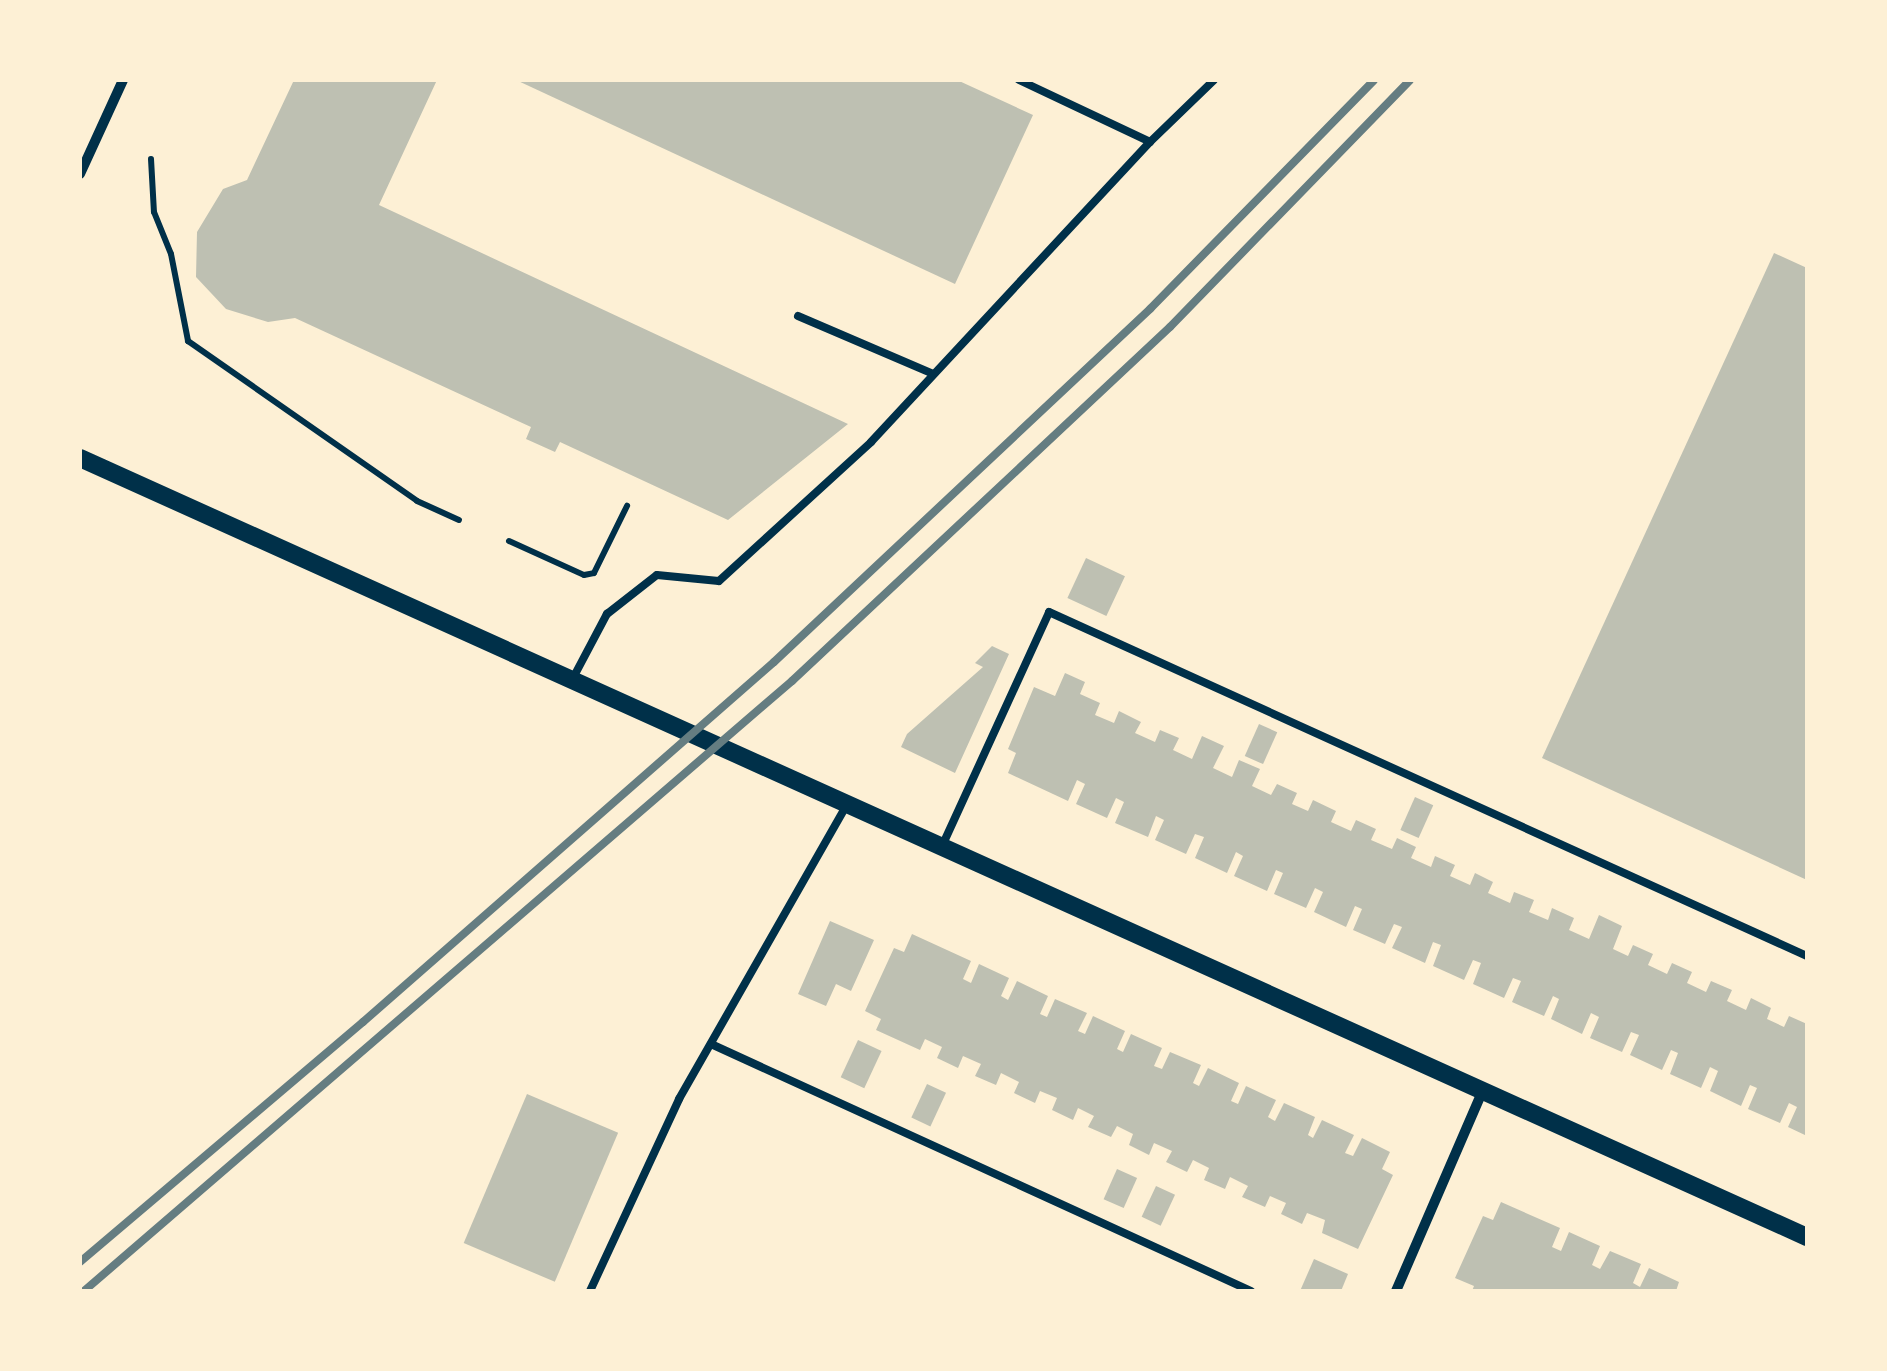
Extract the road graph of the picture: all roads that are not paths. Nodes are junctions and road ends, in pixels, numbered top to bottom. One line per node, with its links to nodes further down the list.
1 (123, 80): 5 (street)
2 (1019, 80): 4 (lane)
3 (1214, 80): 4 (lane)
4 (1150, 142): 7 (lane)
5 (80, 174)
6 (798, 316): 7 (lane)
7 (933, 374): 9 (lane)
8 (80, 458): 9 (street)
9 (572, 680): 10 (street)
10 (849, 801): 11 (street); 13 (lane)
11 (943, 844): 12 (lane); 14 (street)
12 (1807, 956)
13 (711, 1044): 16 (lane); 17 (lane)
14 (1483, 1090): 15 (street); 18 (street)
15 (1807, 1237)
16 (590, 1291)
17 (1251, 1291)
18 (1396, 1291)

